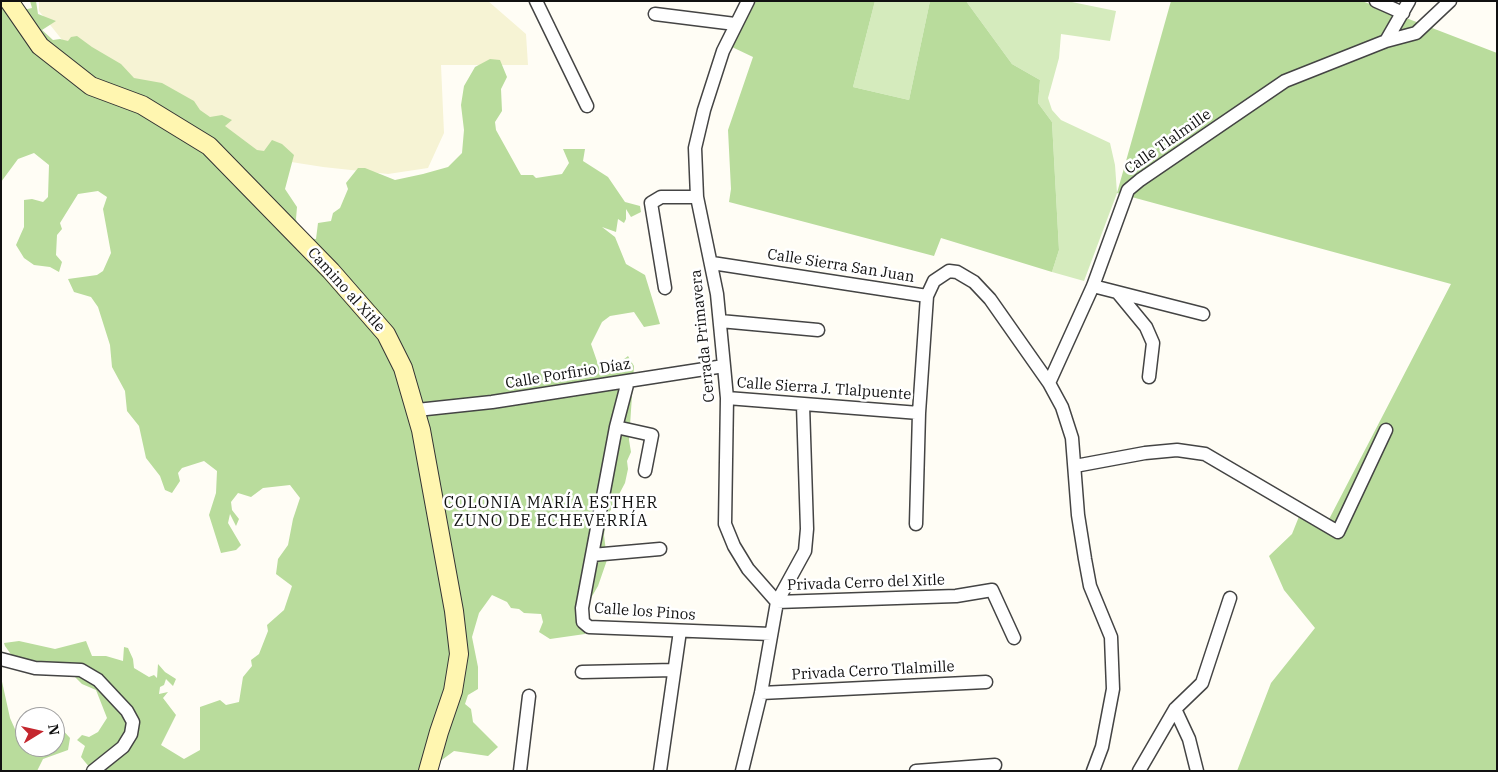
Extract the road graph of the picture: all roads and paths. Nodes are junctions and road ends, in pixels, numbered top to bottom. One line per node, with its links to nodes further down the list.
1 (9, 1): 27 (street, Camino al Xitle)
2 (536, 1): 11 (street)
3 (748, 1): 9 (street, Cerrada Primavera)
4 (1376, 1): 7 (street)
5 (1409, 1): 7 (street)
6 (1450, 1): 10 (street, Calle Tlalmille)
7 (1403, 13): 10 (street)
8 (655, 14): 9 (street)
9 (735, 24): 12 (street, Cerrada Primavera)
10 (1386, 40): 14 (street, Calle Tlalmille)
11 (587, 106)
12 (697, 196): 13 (street, Cerrada Primavera); 15 (street)
13 (712, 263): 17 (street, Calle Sierra San Juan); 19 (street, Cerrada Primavera)
14 (1093, 286): 16 (street); 24 (street, Calle Tlalmille)
15 (665, 288)
16 (1118, 293): 18 (street); 22 (street)
17 (927, 296): 24 (street, Calle Sierra San Juan); 28 (street)
18 (1202, 314)
19 (720, 322): 20 (street); 21 (street, Cerrada Primavera)
20 (818, 330)
21 (724, 366): 23 (street, Calle Porfirio Díaz); 25 (street, Cerrada Primavera)
22 (1149, 377)
23 (628, 381): 27 (street, Calle Porfirio Díaz); 29 (street, Calle los Pinos)
24 (1050, 383): 31 (street)
25 (727, 398): 26 (street, Calle Sierra J. Tlalpuente); 37 (street, Cerrada Primavera)
26 (803, 405): 28 (street, Calle Sierra J. Tlalpuente); 37 (street)
27 (417, 410): 50 (street, Camino al Xitle)
28 (919, 413): 33 (street)
29 (616, 427): 32 (street); 35 (street, Calle los Pinos)
30 (1386, 430): 31 (street)
31 (1075, 466): 55 (street)
32 (645, 471)
33 (916, 524)
34 (660, 549): 35 (street)
35 (592, 555): 38 (street, Calle los Pinos)
36 (1230, 598): 47 (street)
37 (777, 602): 39 (street); 40 (street, Privada Cerro del Xitle)
38 (680, 631): 39 (street, Calle los Pinos); 42 (street)
39 (771, 634): 45 (street)
40 (1014, 638)
41 (1, 659): 49 (street)
42 (674, 670): 43 (street); 52 (street)
43 (582, 672)
44 (986, 682): 45 (street, Privada Cerro Tlalmille)
45 (761, 693): 53 (street)
46 (528, 696): 51 (street)
47 (1175, 709): 56 (street); 57 (street)
48 (995, 766): 54 (street)
49 (93, 771)
50 (428, 771)
51 (520, 771)
52 (660, 771)
53 (742, 771)
54 (916, 771)
55 (1093, 771)
56 (1139, 771)
57 (1197, 771)

